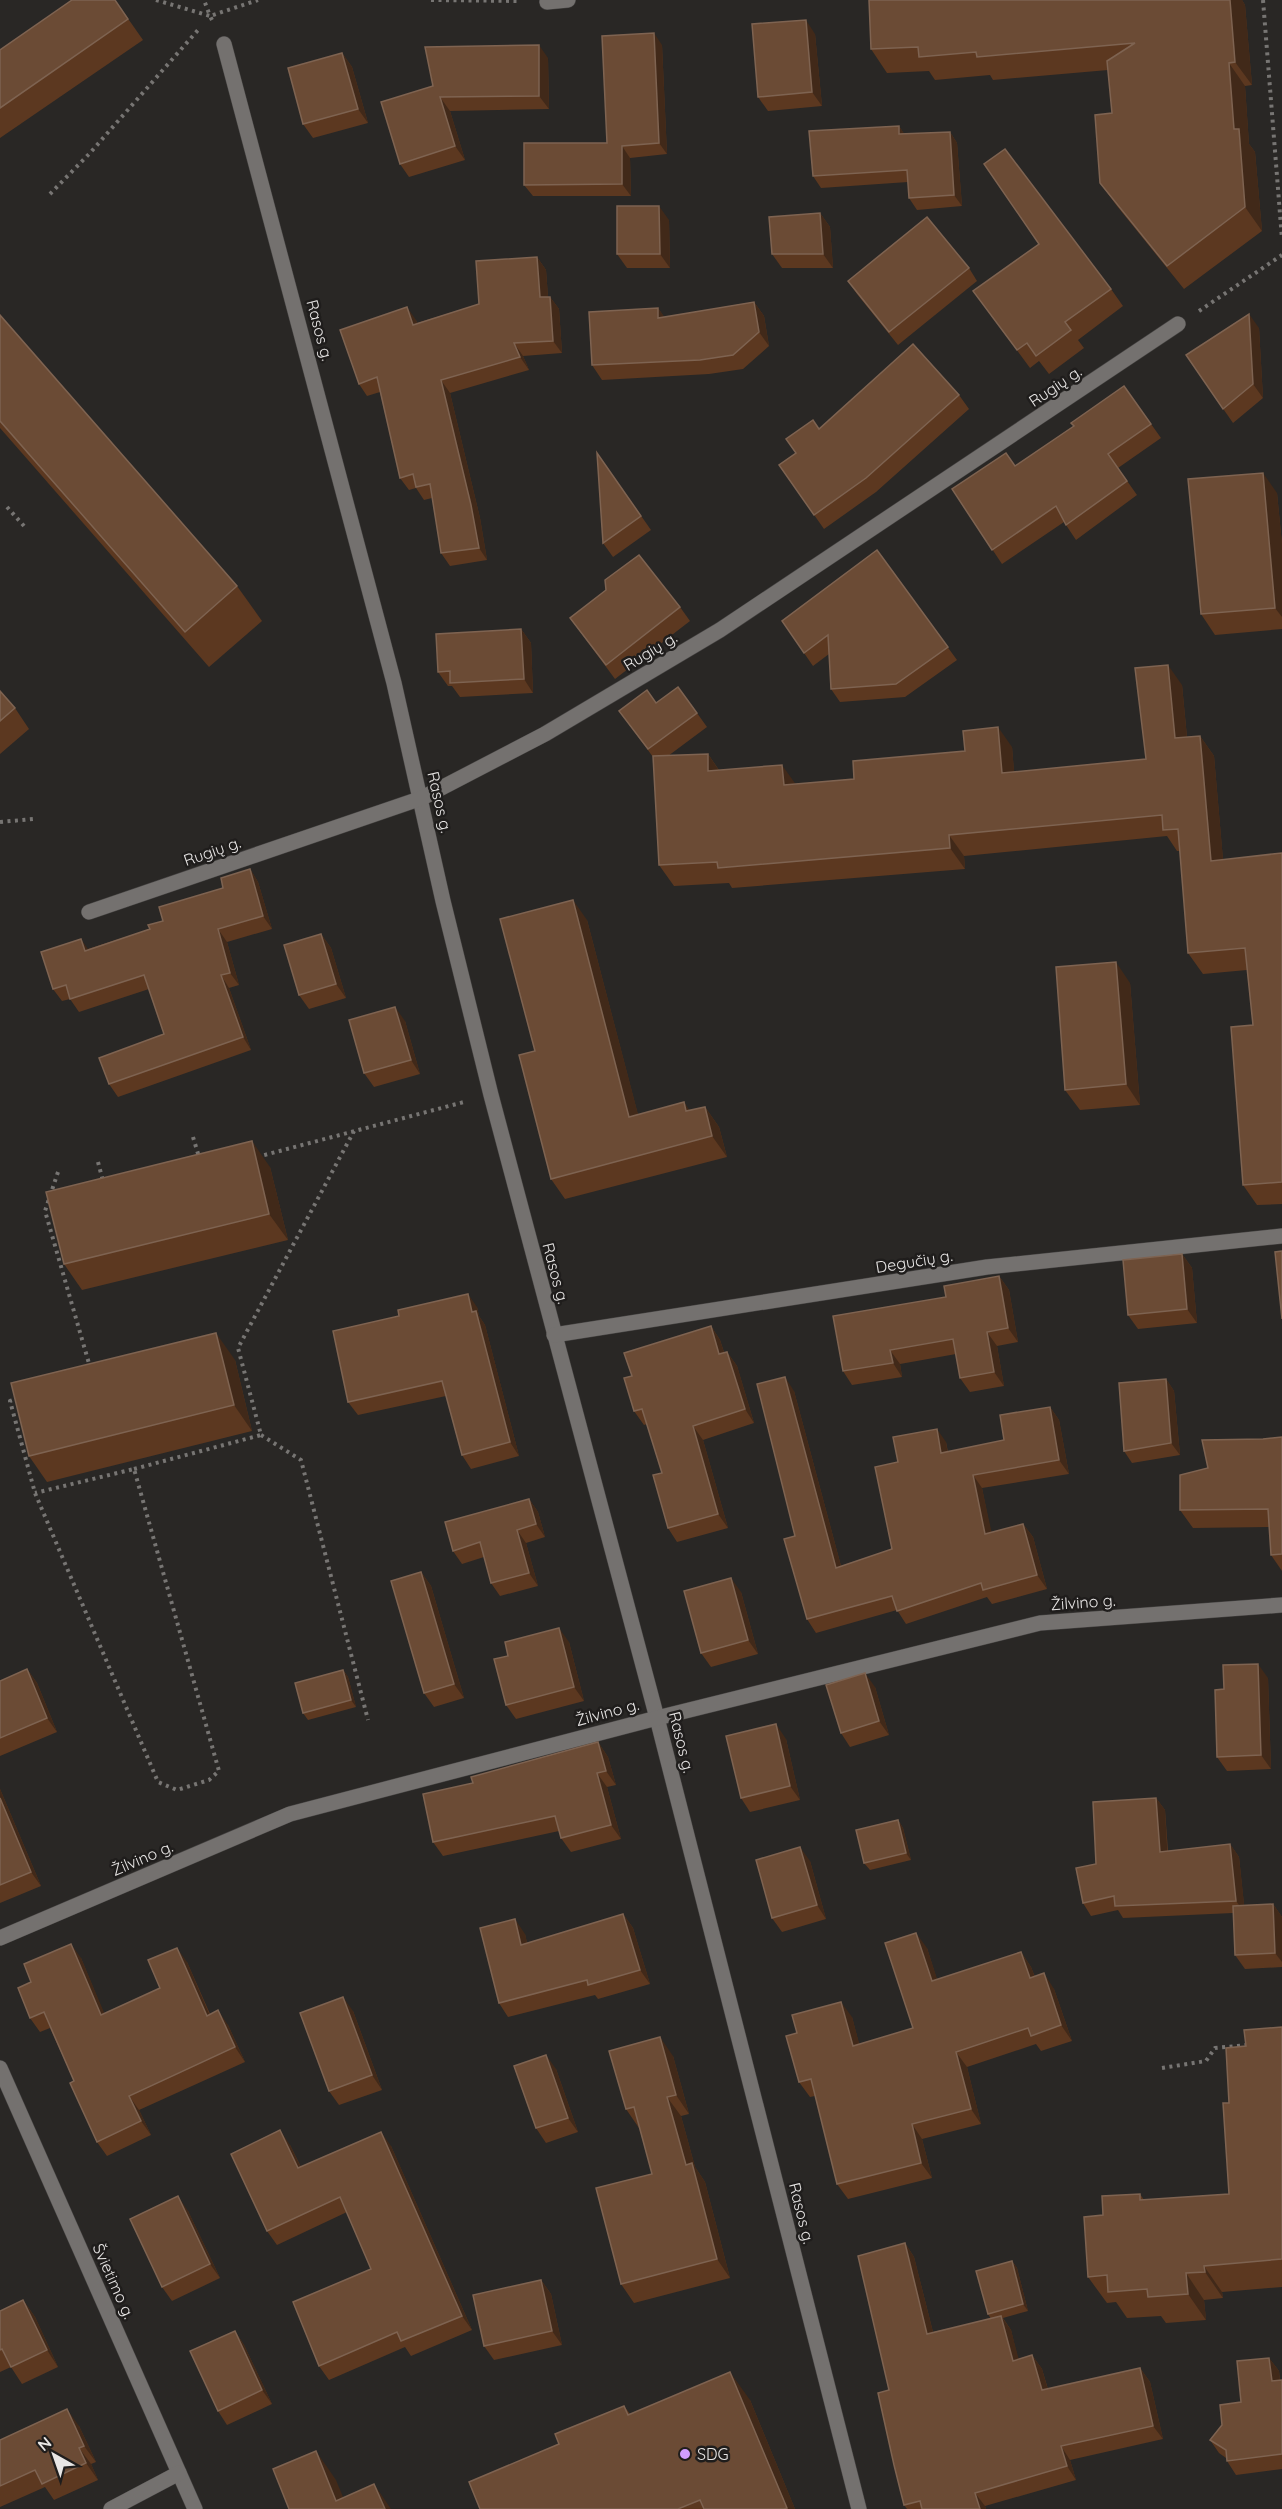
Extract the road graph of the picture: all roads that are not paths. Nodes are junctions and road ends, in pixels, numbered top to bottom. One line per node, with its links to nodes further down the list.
1 (568, 0): 2 (street)
2 (547, 2)
3 (224, 44): 5 (street, Rasos g.)
4 (1178, 324): 5 (street, Rugių g.)
5 (422, 798): 6 (street, Rugių g.); 8 (street, Rasos g.)
6 (89, 912)
7 (1282, 1236): 8 (street, Degučių g.)
8 (554, 1335): 10 (street, Rasos g.)
9 (1282, 1605): 10 (street, Žilvino g.)
10 (657, 1718): 11 (street, Žilvino g.); 16 (street, Rasos g.)
11 (0, 1938)
12 (0, 2068): 13 (street, Švietimo g.)
13 (179, 2473): 14 (street); 15 (street, Švietimo g.)
14 (111, 2509)
15 (195, 2509)
16 (859, 2509)

